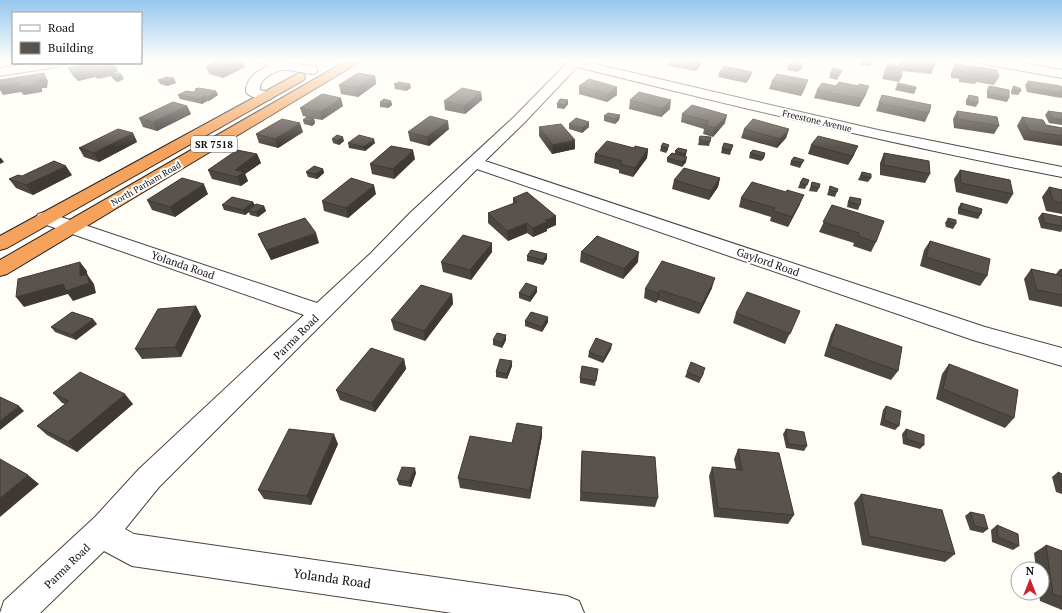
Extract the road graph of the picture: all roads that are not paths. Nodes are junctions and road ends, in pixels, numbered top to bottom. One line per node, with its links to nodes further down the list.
1 (253, 90): 6 (street)
2 (277, 90): 6 (highway, North Parham Road / SR 7518)
3 (306, 90): 10 (highway, North Parham Road / SR 7518)
4 (547, 90): 7 (street, Parma Road)
5 (690, 90): 8 (street, Freestone Avenue)
6 (266, 96): 9 (highway, North Parham Road / SR 7518)
7 (474, 163): 13 (street, Parma Road); 14 (street, Gaylord Road)
8 (1062, 172)
9 (45, 218): 10 (street, Yolanda Road); 11 (highway, North Parham Road / SR 7518)
10 (73, 227): 12 (highway, North Parham Road / SR 7518); 13 (street, Yolanda Road)
11 (0, 244)
12 (0, 270)
13 (321, 313): 15 (street, Parma Road)
14 (1062, 357)
15 (106, 528): 16 (street, Parma Road); 17 (street, Yolanda Road)
16 (16, 613)
17 (567, 613)

